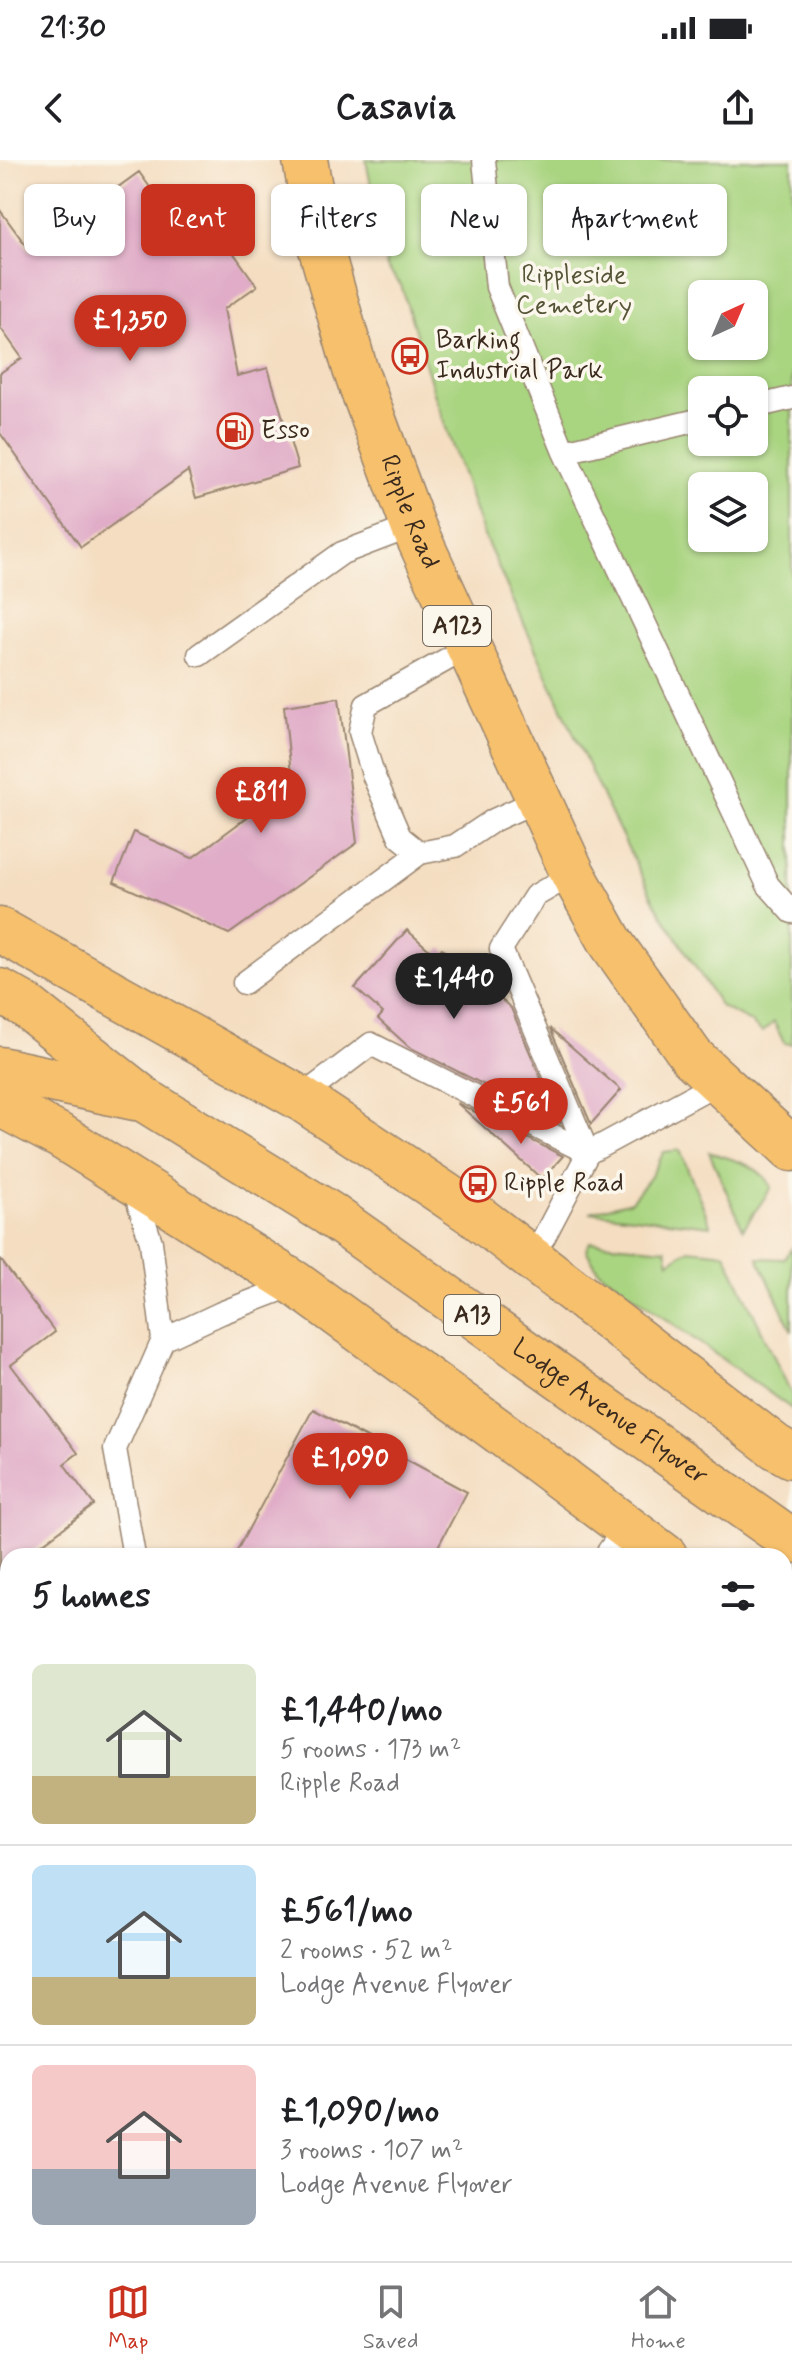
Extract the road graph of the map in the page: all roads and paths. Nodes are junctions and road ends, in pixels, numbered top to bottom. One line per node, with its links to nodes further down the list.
1 (305, 160): 7 (main road, Ripple Road / A123)
2 (484, 160): 6 (lane)
3 (792, 398): 4 (lane)
4 (768, 404)
5 (688, 422): 6 (lane)
6 (564, 452): 13 (lane)
7 (413, 526): 8 (main road, Ripple Road / A123); 9 (lane)
8 (467, 648): 10 (main road, Ripple Road / A123); 11 (lane)
9 (199, 655)
10 (538, 800): 11 (lane); 12 (main road, Ripple Road / A123)
11 (420, 853): 15 (lane)
12 (573, 874): 18 (main road, Ripple Road / A123); 23 (lane)
13 (792, 912)
14 (0, 930): 19 (main road)
15 (244, 983)
16 (0, 991): 20 (main road, Lodge Avenue Flyover / A13)
17 (0, 1069): 20 (main road, Lodge Avenue Flyover / A13)
18 (719, 1082): 22 (main road, Ripple Road / A123); 23 (lane)
19 (300, 1098): 23 (lane); 25 (main road)
20 (145, 1100): 30 (main road, Lodge Avenue Flyover / A13)
21 (0, 1104): 24 (main road)
22 (792, 1149)
23 (588, 1153): 25 (lane)
24 (132, 1183): 26 (main road); 27 (lane)
25 (529, 1257): 28 (main road)
26 (296, 1284): 27 (lane); 29 (main road)
27 (163, 1340): 31 (lane)
28 (792, 1456)
29 (615, 1541): 32 (main road)
30 (792, 1541)
31 (133, 1548)
32 (638, 1548)

